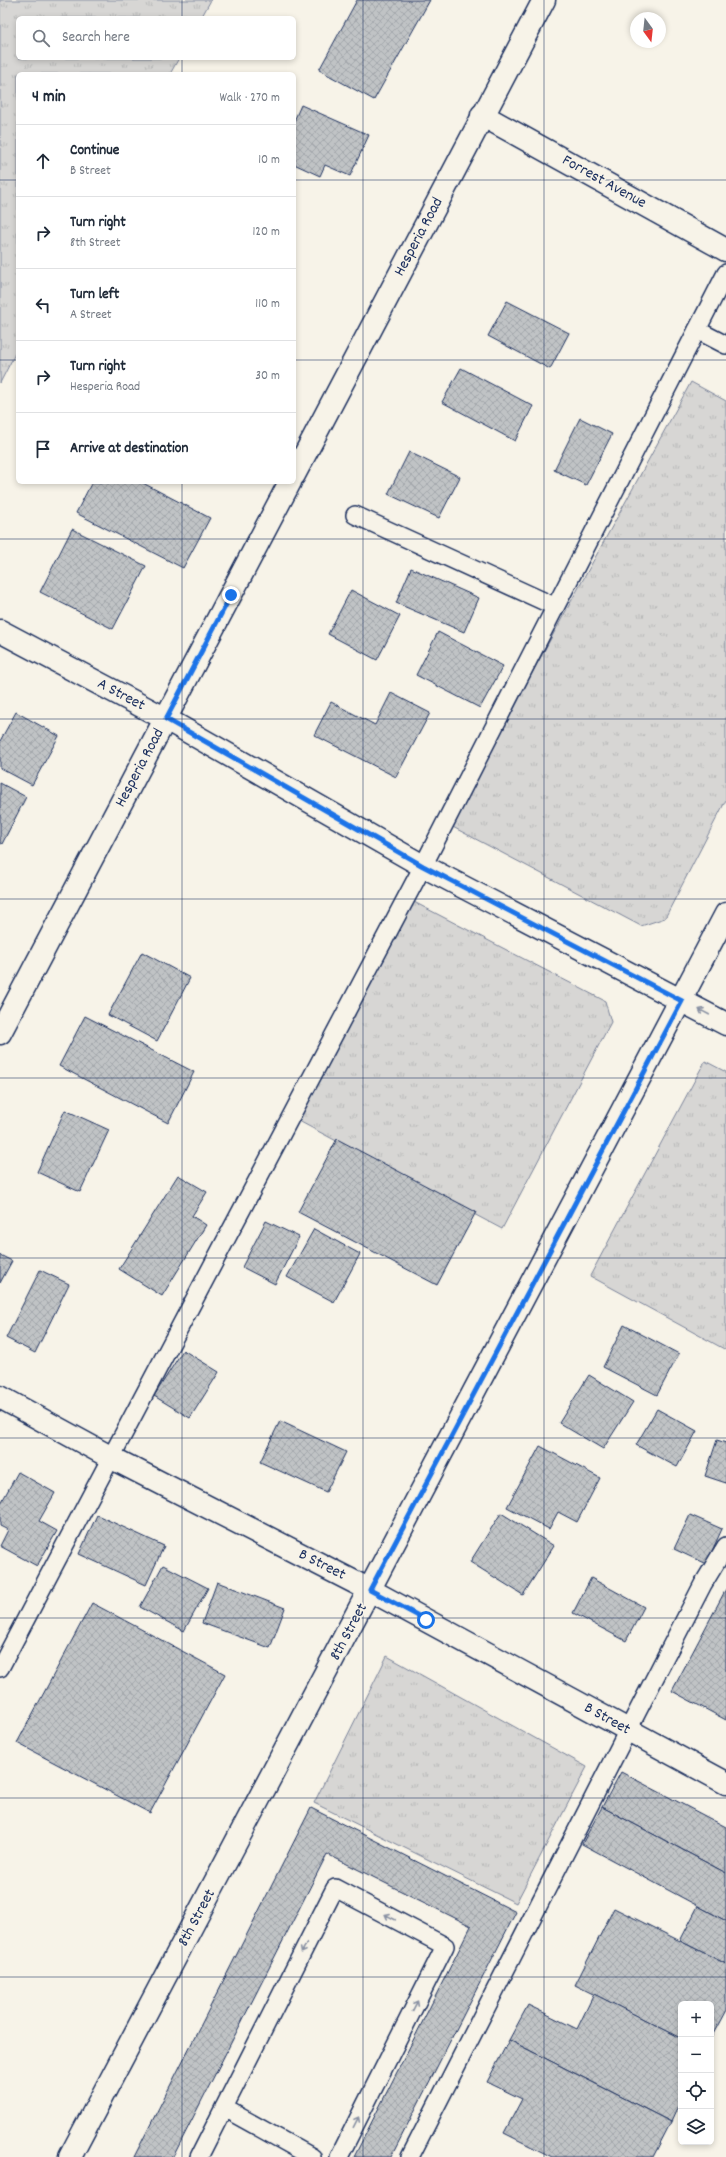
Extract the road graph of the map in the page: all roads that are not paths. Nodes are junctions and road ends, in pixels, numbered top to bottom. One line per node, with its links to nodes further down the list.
1 (544, 0): 2 (street, Hesperia Road)
2 (482, 115): 3 (street, Forrest Avenue); 7 (street, Hesperia Road)
3 (726, 250)
4 (726, 273): 5 (lane)
5 (697, 330): 6 (lane); 10 (lane)
6 (726, 345)
7 (296, 471)
8 (289, 484): 12 (street, Hesperia Road)
9 (355, 515): 10 (lane)
10 (554, 606): 13 (lane)
11 (0, 631): 12 (street, A Street)
12 (166, 719): 13 (street, A Street); 17 (street, Hesperia Road)
13 (423, 866): 15 (street, A Street); 19 (lane)
14 (726, 914): 15 (street, 8th Street)
15 (682, 1001): 16 (street, A Street, one-way to 15); 21 (street, 8th Street)
16 (726, 1024)
17 (0, 1033)
18 (0, 1398): 19 (street, B Street)
19 (110, 1457): 21 (street, B Street); 22 (lane)
20 (726, 1546): 23 (lane)
21 (370, 1590): 23 (street, B Street); 26 (street, 8th Street)
22 (0, 1668)
23 (628, 1730): 24 (street, B Street); 30 (lane)
24 (726, 1783)
25 (224, 2108): 27 (lane); 28 (lane); 29 (lane, one-way to 25)
26 (70, 2157)
27 (199, 2157)
28 (312, 2157)
29 (339, 2157)
30 (410, 2157)

